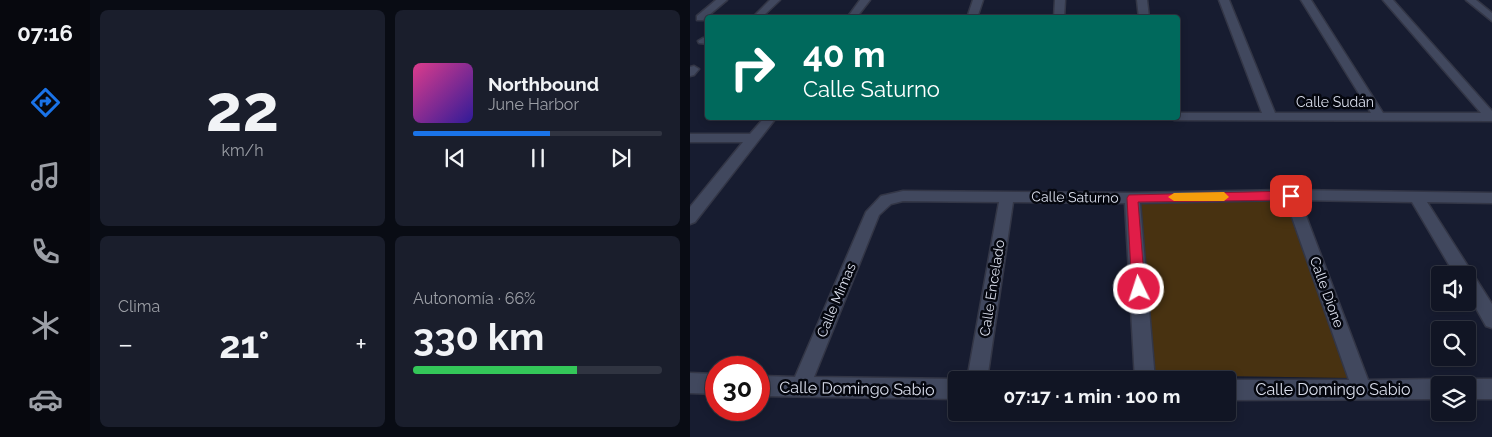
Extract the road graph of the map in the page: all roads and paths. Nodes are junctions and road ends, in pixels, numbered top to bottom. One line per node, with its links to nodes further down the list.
1 (722, 0): 16 (street)
2 (775, 0): 11 (street)
3 (865, 0): 12 (street)
4 (978, 0): 13 (street)
5 (1060, 0): 14 (street)
6 (1142, 0): 15 (street)
7 (1224, 0): 19 (street)
8 (1306, 0): 20 (street)
9 (1388, 0): 21 (street)
10 (1471, 0): 17 (street)
11 (758, 15)
12 (853, 15)
13 (973, 15)
14 (1059, 15)
15 (1144, 15)
16 (700, 18)
17 (1492, 18)
18 (1180, 117): 19 (street, Calle Sudán)
19 (1270, 117): 20 (street, Calle Sudán)
20 (1379, 117): 21 (street, Calle Sudán)
21 (1492, 117)
22 (768, 120): 24 (street)
23 (690, 138): 24 (street)
24 (753, 138): 31 (street)
25 (1007, 196): 27 (street, Calle Saturno); 30 (street, Calle Saturno); 35 (street, Calle Encelado)
26 (1291, 196): 27 (street, Calle Saturno); 28 (street, Calle Saturno); 41 (street, Calle Dione)
27 (1132, 198): 36 (street)
28 (1417, 198): 29 (street, Calle Saturno); 32 (street)
29 (1492, 198)
30 (873, 212): 40 (street, Calle Mimas)
31 (690, 218)
32 (1459, 266)
33 (1476, 293): 34 (street)
34 (1492, 320)
35 (978, 371)
36 (1144, 371)
37 (690, 383): 38 (street)
38 (705, 384)
39 (770, 387): 40 (street, Calle Domingo Sabio)
40 (800, 388): 45 (street, Calle Domingo Sabio)
41 (1362, 389): 42 (street, Calle Domingo Sabio); 46 (street, Calle Domingo Sabio)
42 (1431, 389)
43 (1476, 389): 44 (street)
44 (1492, 389)
45 (948, 390)
46 (1236, 390)

